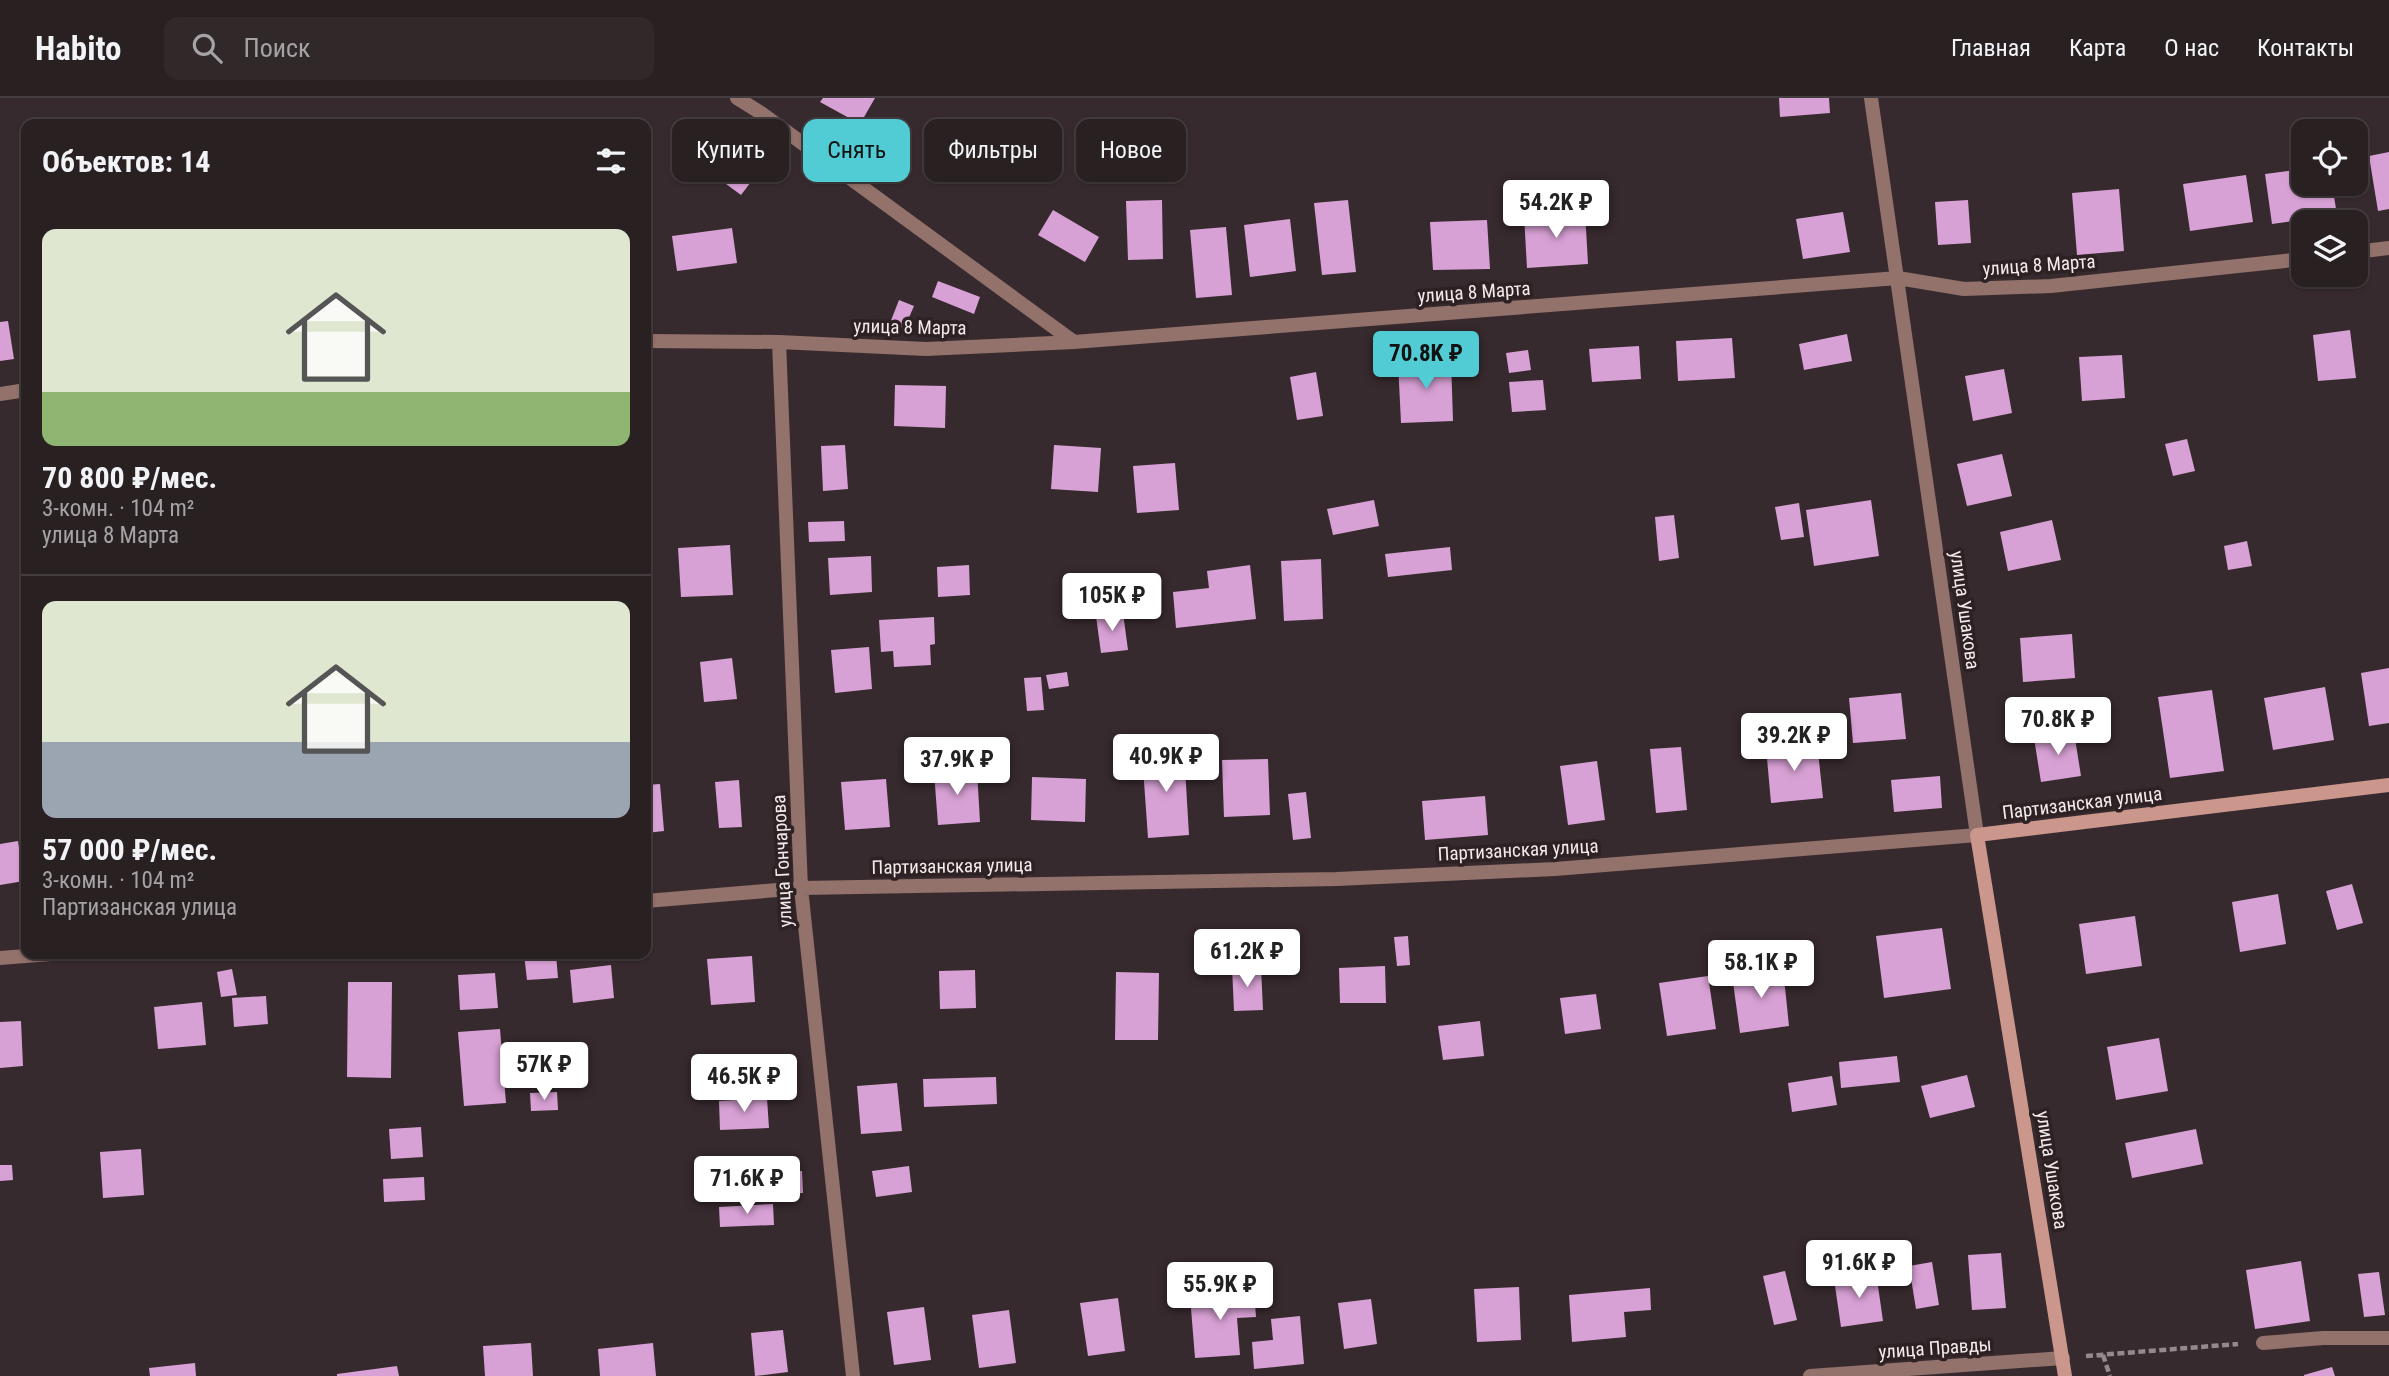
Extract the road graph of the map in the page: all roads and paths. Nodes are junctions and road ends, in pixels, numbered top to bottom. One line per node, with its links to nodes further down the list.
1 (737, 98): 9 (street)
2 (1871, 98): 6 (street, улица Ушакова)
3 (2389, 248): 4 (street)
4 (2368, 251)
5 (2291, 260): 6 (street, улица 8 Марта)
6 (1898, 278): 9 (street, улица 8 Марта); 13 (street, улица Ушакова)
7 (651, 341): 8 (street, улица 8 Марта)
8 (779, 342): 9 (street, улица 8 Марта); 14 (street, улица Гончарова)
9 (1074, 342)
10 (21, 391): 11 (street)
11 (0, 394)
12 (2389, 785): 13 (street, Партизанская улица)
13 (1977, 835): 14 (street, Партизанская улица); 21 (street, улица Ушакова)
14 (800, 888): 15 (street, Партизанская улица); 22 (street, улица Гончарова)
15 (651, 901)
16 (21, 956): 17 (street)
17 (0, 958)
18 (2389, 1338): 19 (street)
19 (2263, 1343): 20 (path)
20 (2103, 1355): 21 (path); 25 (path)
21 (2063, 1358): 23 (street, улица Правды); 24 (street, улица Ушакова)
22 (853, 1376)
23 (1810, 1376)
24 (2065, 1376)
25 (2110, 1376)

